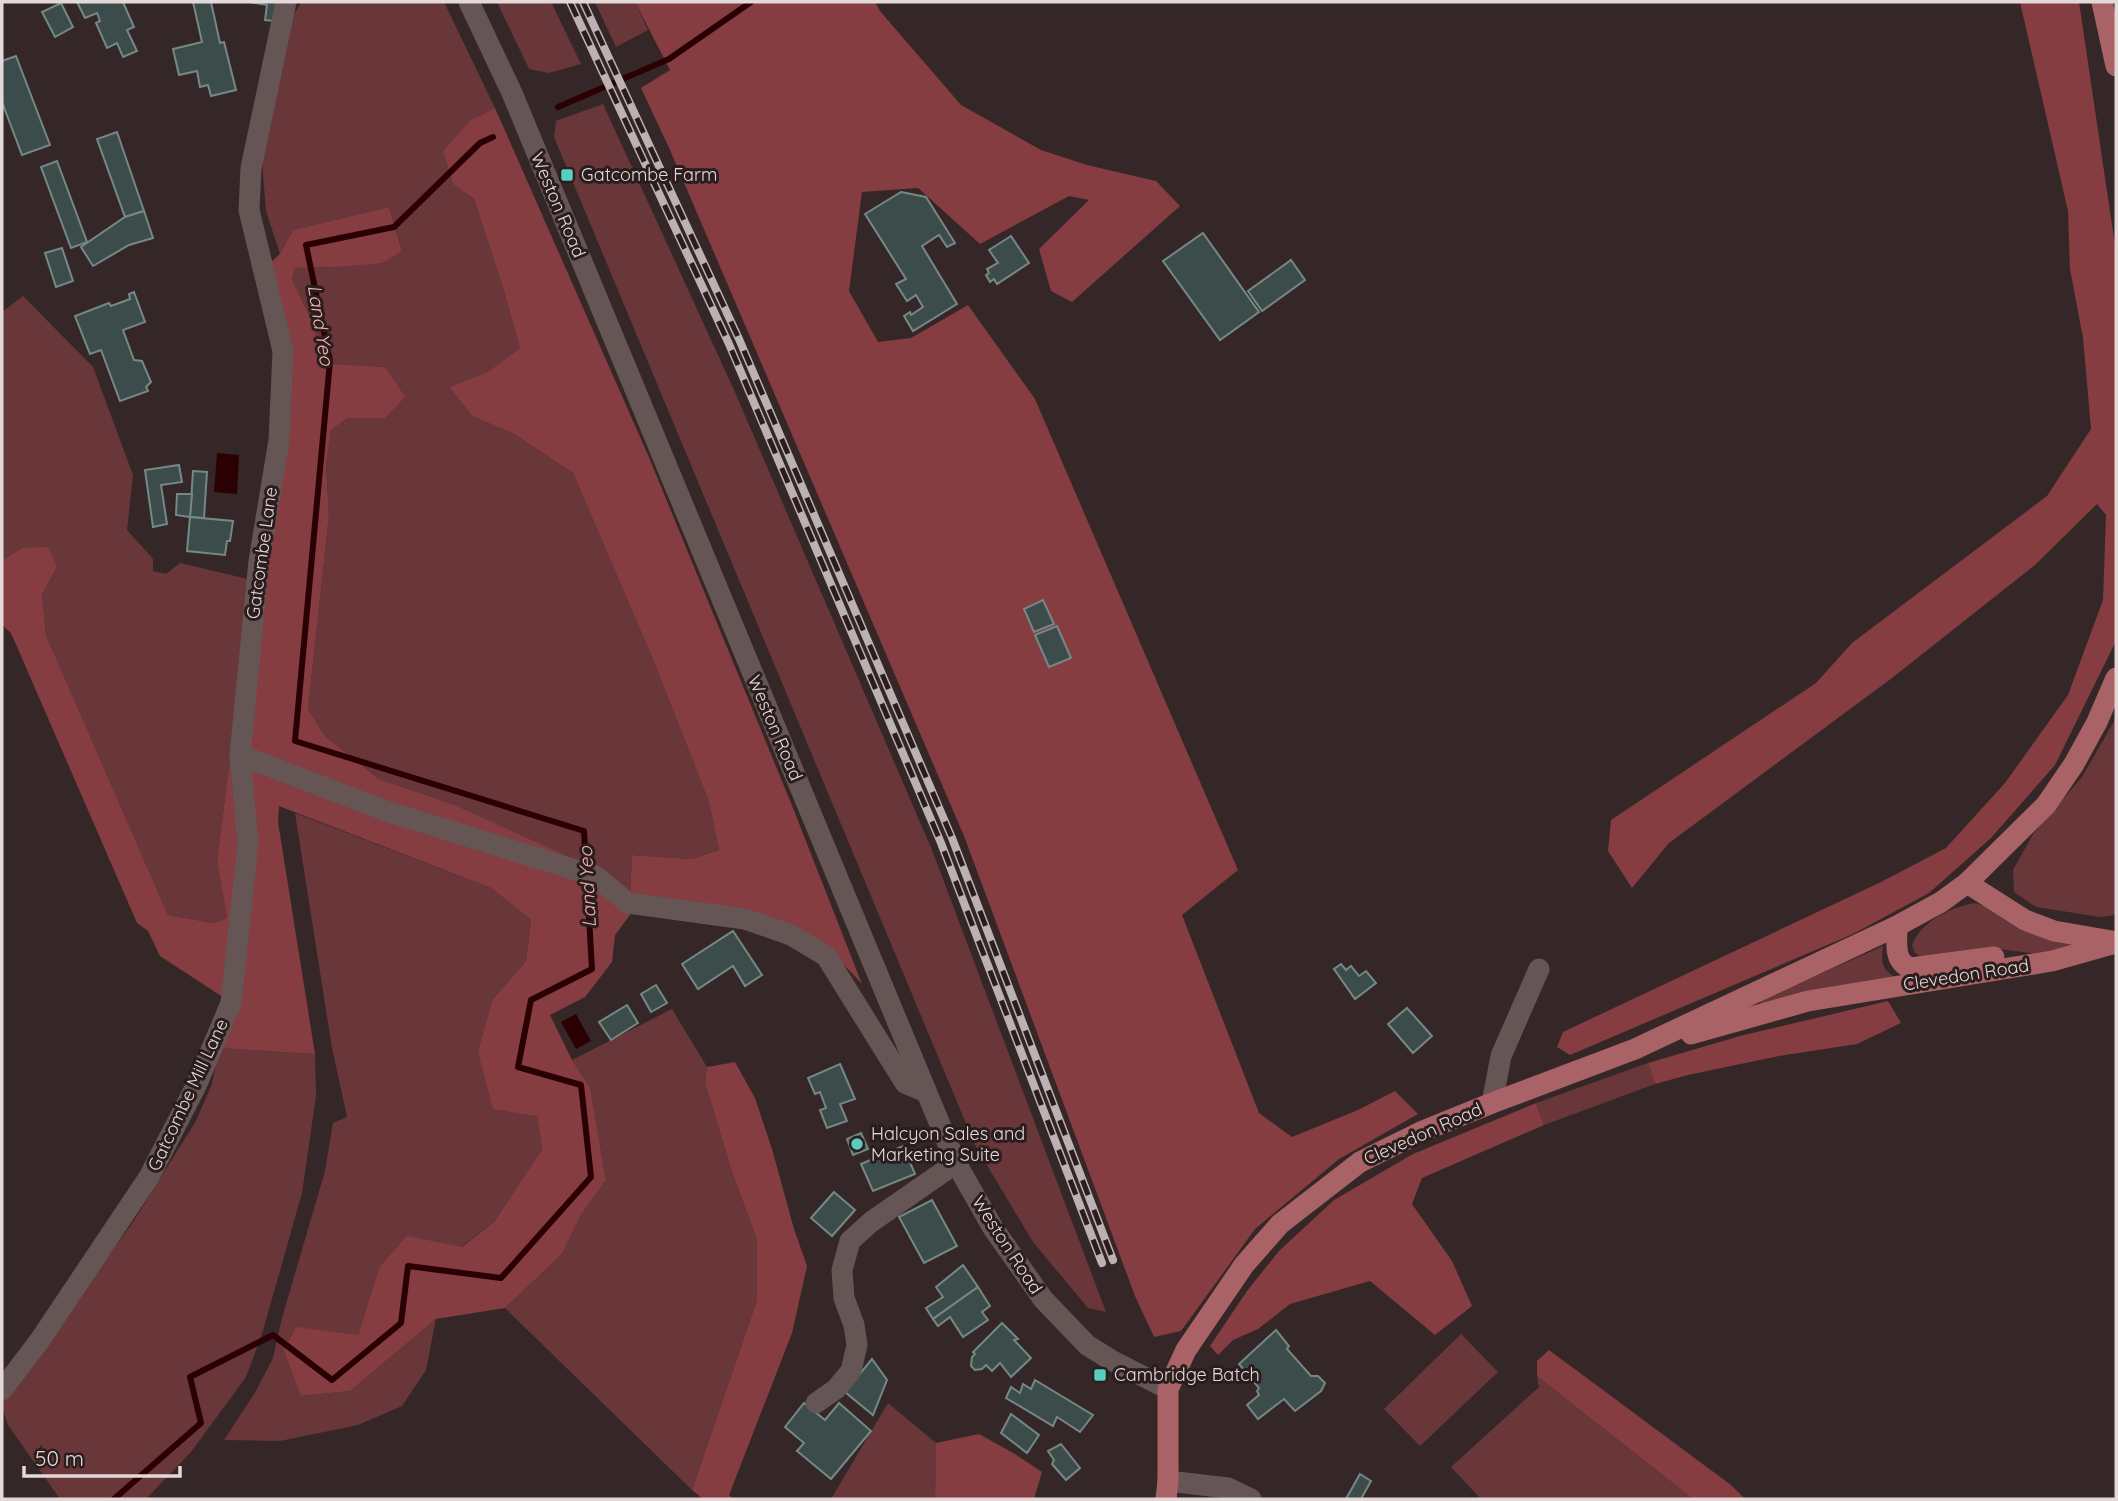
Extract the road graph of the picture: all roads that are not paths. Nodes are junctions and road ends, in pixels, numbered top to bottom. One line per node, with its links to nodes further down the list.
1 (286, 2): 6 (street, Gatcombe Lane)
2 (469, 2): 13 (street, Weston Road)
3 (2102, 2): 4 (main road)
4 (2116, 66)
5 (2116, 678): 7 (main road)
6 (240, 755): 13 (street); 17 (street, Gatcombe Mill Lane)
7 (1967, 883): 8 (main road, Clevedon Road); 9 (main road, Clevedon Road)
8 (1897, 926): 10 (main road, Clevedon Road); 12 (main road, Clevedon Road)
9 (2116, 942): 10 (main road, Clevedon Road)
10 (2052, 961): 12 (main road, Clevedon Road)
11 (1539, 969): 14 (street)
12 (1636, 1049): 14 (main road, Clevedon Road)
13 (926, 1092): 15 (street, Weston Road)
14 (1492, 1103): 16 (main road, Clevedon Road)
15 (956, 1163): 16 (street, Weston Road); 18 (street)
16 (1168, 1389): 19 (main road, Clevedon Road)
17 (2, 1390)
18 (816, 1403)
19 (1167, 1490): 20 (street)
20 (1251, 1499)

